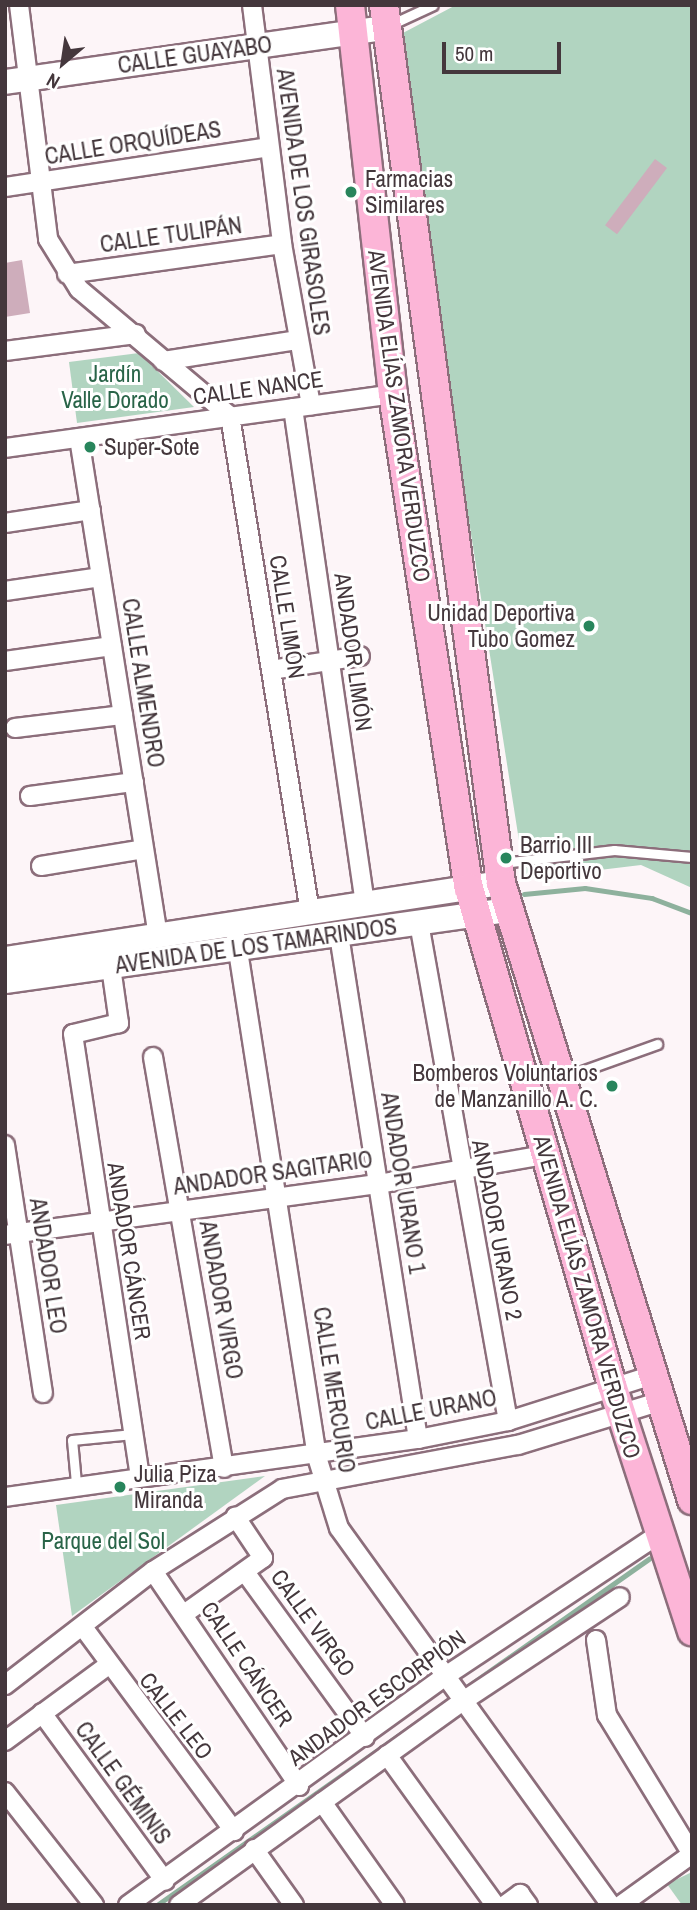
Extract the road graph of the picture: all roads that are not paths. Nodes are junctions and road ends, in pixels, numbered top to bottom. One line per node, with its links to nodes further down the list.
1 (19, 5): 7 (street)
2 (252, 5): 6 (street, AVENIDA DE LOS GIRASOLES)
3 (433, 5): 4 (lane)
4 (385, 17): 5 (street, CALLE GUAYABO); 40 (main road, AVENIDA ELÍAS ZAMORA VERDUZCO)
5 (350, 19): 6 (street, CALLE GUAYABO); 18 (main road, AVENIDA ELÍAS ZAMORA VERDUZCO)
6 (257, 46): 7 (street, CALLE GUAYABO); 9 (street, AVENIDA DE LOS GIRASOLES)
7 (30, 78): 8 (street, CALLE GUAYABO); 10 (street)
8 (5, 82)
9 (269, 148): 10 (street, CALLE ORQUÍDEAS); 12 (street, AVENIDA DE LOS GIRASOLES)
10 (41, 181): 11 (street, CALLE ORQUÍDEAS); 13 (street)
11 (5, 187)
12 (282, 244): 13 (street, CALLE TULIPÁN); 15 (street, AVENIDA DE LOS GIRASOLES)
13 (66, 274): 14 (street)
14 (136, 334): 16 (street); 17 (street)
15 (297, 340): 17 (street); 19 (street, AVENIDA DE LOS GIRASOLES)
16 (5, 351)
17 (163, 361): 21 (street)
18 (393, 394): 19 (street, CALLE NANCE); 41 (main road, AVENIDA ELÍAS ZAMORA VERDUZCO)
19 (311, 405): 20 (street, CALLE NANCE)
20 (293, 408): 21 (street, CALLE NANCE); 30 (street, ANDADOR LIMÓN)
21 (230, 416): 22 (street, CALLE NANCE); 32 (street, CALLE LIMÓN)
22 (79, 438): 23 (street, CALLE NANCE); 24 (street, CALLE ALMENDRO)
23 (5, 448)
24 (91, 510): 25 (street); 26 (street, CALLE ALMENDRO)
25 (5, 523)
26 (102, 577): 27 (street); 28 (street, CALLE ALMENDRO)
27 (5, 591)
28 (112, 646): 31 (street); 33 (street, CALLE ALMENDRO)
29 (360, 656): 30 (street)
30 (330, 660): 32 (street); 42 (street, ANDADOR LIMÓN)
31 (5, 661)
32 (271, 670): 43 (street, CALLE LIMÓN)
33 (123, 715): 34 (street); 35 (street, CALLE ALMENDRO)
34 (15, 728)
35 (134, 782): 36 (street); 37 (street, CALLE ALMENDRO)
36 (30, 796)
37 (144, 849): 39 (street); 47 (street, CALLE ALMENDRO)
38 (692, 857): 40 (lane)
39 (41, 866)
40 (503, 885): 41 (street); 54 (main road, AVENIDA ELÍAS ZAMORA VERDUZCO)
41 (473, 901): 42 (street); 44 (street, AVENIDA DE LOS TAMARINDOS); 56 (main road, AVENIDA ELÍAS ZAMORA VERDUZCO)
42 (365, 904): 43 (street)
43 (310, 912): 45 (street)
44 (419, 923): 46 (street, AVENIDA DE LOS TAMARINDOS); 57 (street, ANDADOR URANO 2)
45 (234, 924): 47 (street); 48 (street, CALLE MERCURIO)
46 (339, 935): 48 (street, AVENIDA DE LOS TAMARINDOS); 58 (street, ANDADOR URANO 1)
47 (158, 936): 49 (street)
48 (238, 950): 50 (street, AVENIDA DE LOS TAMARINDOS); 59 (street, CALLE MERCURIO)
49 (5, 959)
50 (111, 967): 51 (street, AVENIDA DE LOS TAMARINDOS); 61 (street, ANDADOR CÁNCER)
51 (5, 981)
52 (657, 1044): 54 (lane)
53 (153, 1057): 60 (street, ANDADOR VIRGO)
54 (560, 1079): 63 (main road, AVENIDA ELÍAS ZAMORA VERDUZCO)
55 (5, 1145): 62 (street, ANDADOR LEO)
56 (545, 1155): 57 (street, ANDADOR SAGITARIO); 65 (main road, AVENIDA ELÍAS ZAMORA VERDUZCO)
57 (460, 1170): 58 (street, ANDADOR SAGITARIO); 67 (street, ANDADOR URANO 2)
58 (378, 1184): 59 (street, ANDADOR SAGITARIO); 69 (street, ANDADOR URANO 1)
59 (279, 1194): 60 (street, ANDADOR SAGITARIO); 70 (street, CALLE MERCURIO)
60 (181, 1210): 61 (street, ANDADOR SAGITARIO); 71 (street, ANDADOR VIRGO)
61 (98, 1222): 62 (street, ANDADOR SAGITARIO); 68 (street, ANDADOR CÁNCER)
62 (11, 1234): 64 (street, ANDADOR LEO)
63 (653, 1375): 65 (street, CALLE URANO); 66 (main road, AVENIDA ELÍAS ZAMORA VERDUZCO)
64 (43, 1393)
65 (616, 1398): 66 (street, CALLE URANO); 67 (street, CALLE URANO); 73 (street, CALLE URANO); 78 (main road, AVENIDA ELÍAS ZAMORA VERDUZCO)
66 (662, 1401): 76 (main road, AVENIDA ELÍAS ZAMORA VERDUZCO)
67 (508, 1420): 69 (street, CALLE URANO)
68 (133, 1434): 72 (street, ANDADOR CÁNCER); 74 (lane)
69 (418, 1439): 70 (street, CALLE URANO)
70 (317, 1457): 71 (street, CALLE URANO); 73 (street, CALLE MERCURIO)
71 (224, 1468): 72 (street, CALLE URANO)
72 (140, 1476): 74 (street, CALLE URANO)
73 (321, 1479): 77 (street, CALLE URANO); 87 (street, CALLE MERCURIO)
74 (76, 1483): 75 (street, CALLE URANO)
75 (5, 1497)
76 (692, 1500)
77 (235, 1516): 79 (street, CALLE URANO); 80 (street)
78 (658, 1535): 84 (main road, AVENIDA ELÍAS ZAMORA VERDUZCO); 87 (street, ANDADOR ESCORPIÓN)
79 (153, 1572): 82 (street, CALLE CÁNCER); 83 (street, CALLE URANO)
80 (245, 1572): 82 (street); 91 (street, CALLE VIRGO)
81 (620, 1597): 89 (street)
82 (184, 1614): 94 (street, CALLE CÁNCER)
83 (83, 1628): 86 (street, CALLE LEO); 88 (street, CALLE URANO)
84 (692, 1632)
85 (596, 1640): 99 (street)
86 (107, 1666): 90 (street); 97 (street, CALLE LEO)
87 (447, 1681): 89 (street, CALLE MERCURIO); 91 (street, ANDADOR ESCORPIÓN)
88 (5, 1685)
89 (463, 1700): 93 (street); 109 (street, CALLE MERCURIO)
90 (42, 1713): 92 (street); 100 (street, CALLE GÉMINIS)
91 (365, 1737): 94 (street, ANDADOR ESCORPIÓN)
92 (5, 1741)
93 (387, 1755): 96 (street); 106 (street)
94 (299, 1786): 97 (street, ANDADOR ESCORPIÓN)
95 (5, 1791): 102 (street)
96 (321, 1801): 98 (street); 105 (street)
97 (234, 1831): 100 (street, ANDADOR ESCORPIÓN)
98 (254, 1849): 101 (street); 104 (street)
99 (692, 1854): 110 (street)
100 (164, 1881): 103 (street, ANDADOR ESCORPIÓN)
101 (188, 1902)
102 (94, 1905)
103 (128, 1905)
104 (294, 1905)
105 (395, 1905)
106 (495, 1905)
107 (505, 1905): 108 (street)
108 (528, 1905)
109 (611, 1905)
110 (621, 1905)

